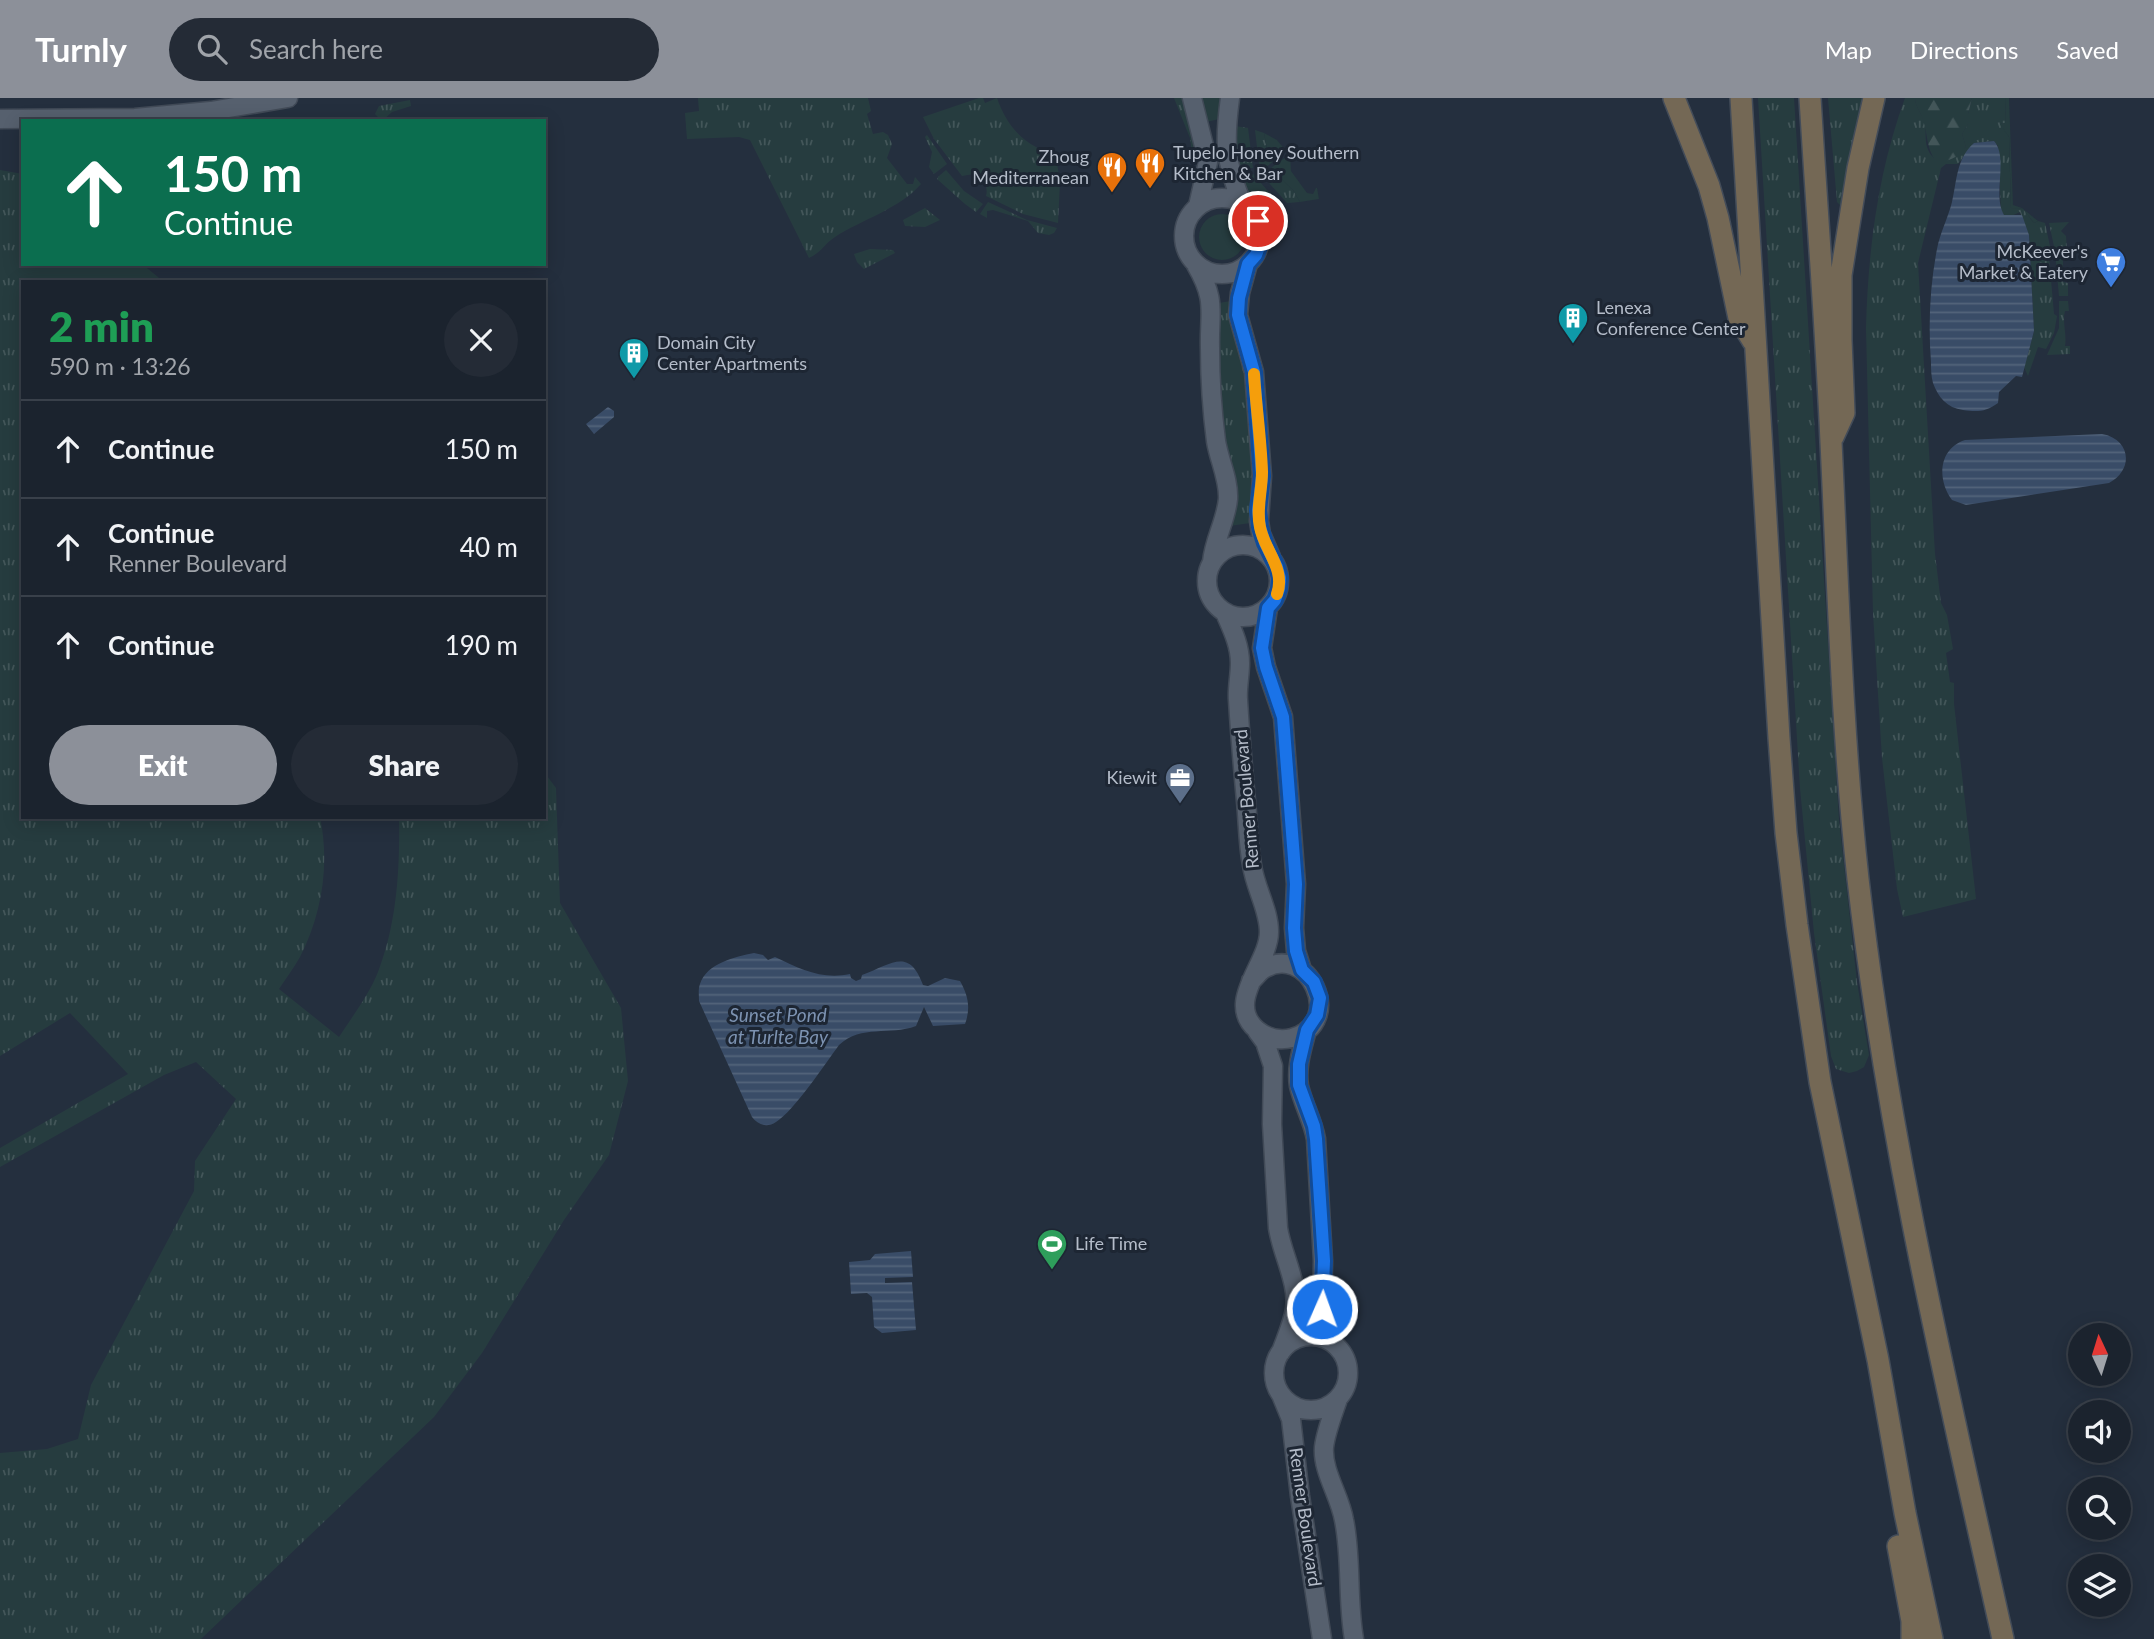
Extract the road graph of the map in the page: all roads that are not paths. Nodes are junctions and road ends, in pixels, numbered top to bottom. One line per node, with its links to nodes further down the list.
1 (288, 98): 8 (main road)
2 (1192, 98): 10 (main road)
3 (1230, 98): 9 (main road)
4 (1674, 98): 13 (highway)
5 (1741, 98): 13 (highway)
6 (1810, 98): 14 (highway)
7 (1874, 98): 14 (highway)
8 (0, 119)
9 (1242, 203): 10 (main road); 11 (main road)
10 (1198, 206): 12 (main road)
11 (1248, 264): 12 (main road); 15 (main road)
12 (1196, 265): 16 (main road)
13 (1755, 345): 27 (highway)
14 (1831, 441): 32 (highway)
15 (1271, 557): 16 (main road); 17 (main road)
16 (1212, 562): 18 (main road)
17 (1268, 608): 18 (main road); 19 (main road)
18 (1225, 613): 20 (main road, Renner Boulevard)
19 (1302, 970): 20 (main road); 22 (main road)
20 (1251, 981): 21 (main road)
21 (1255, 1028): 22 (main road); 24 (main road)
22 (1307, 1030): 23 (main road)
23 (1334, 1344): 24 (main road); 26 (main road)
24 (1281, 1352): 25 (main road)
25 (1282, 1397): 26 (main road); 28 (main road, Renner Boulevard)
26 (1338, 1399): 29 (main road, Renner Boulevard)
27 (1905, 1513): 30 (highway); 31 (highway)
28 (1322, 1639)
29 (1354, 1639)
30 (1912, 1639)
31 (1932, 1639)
32 (2003, 1639)

